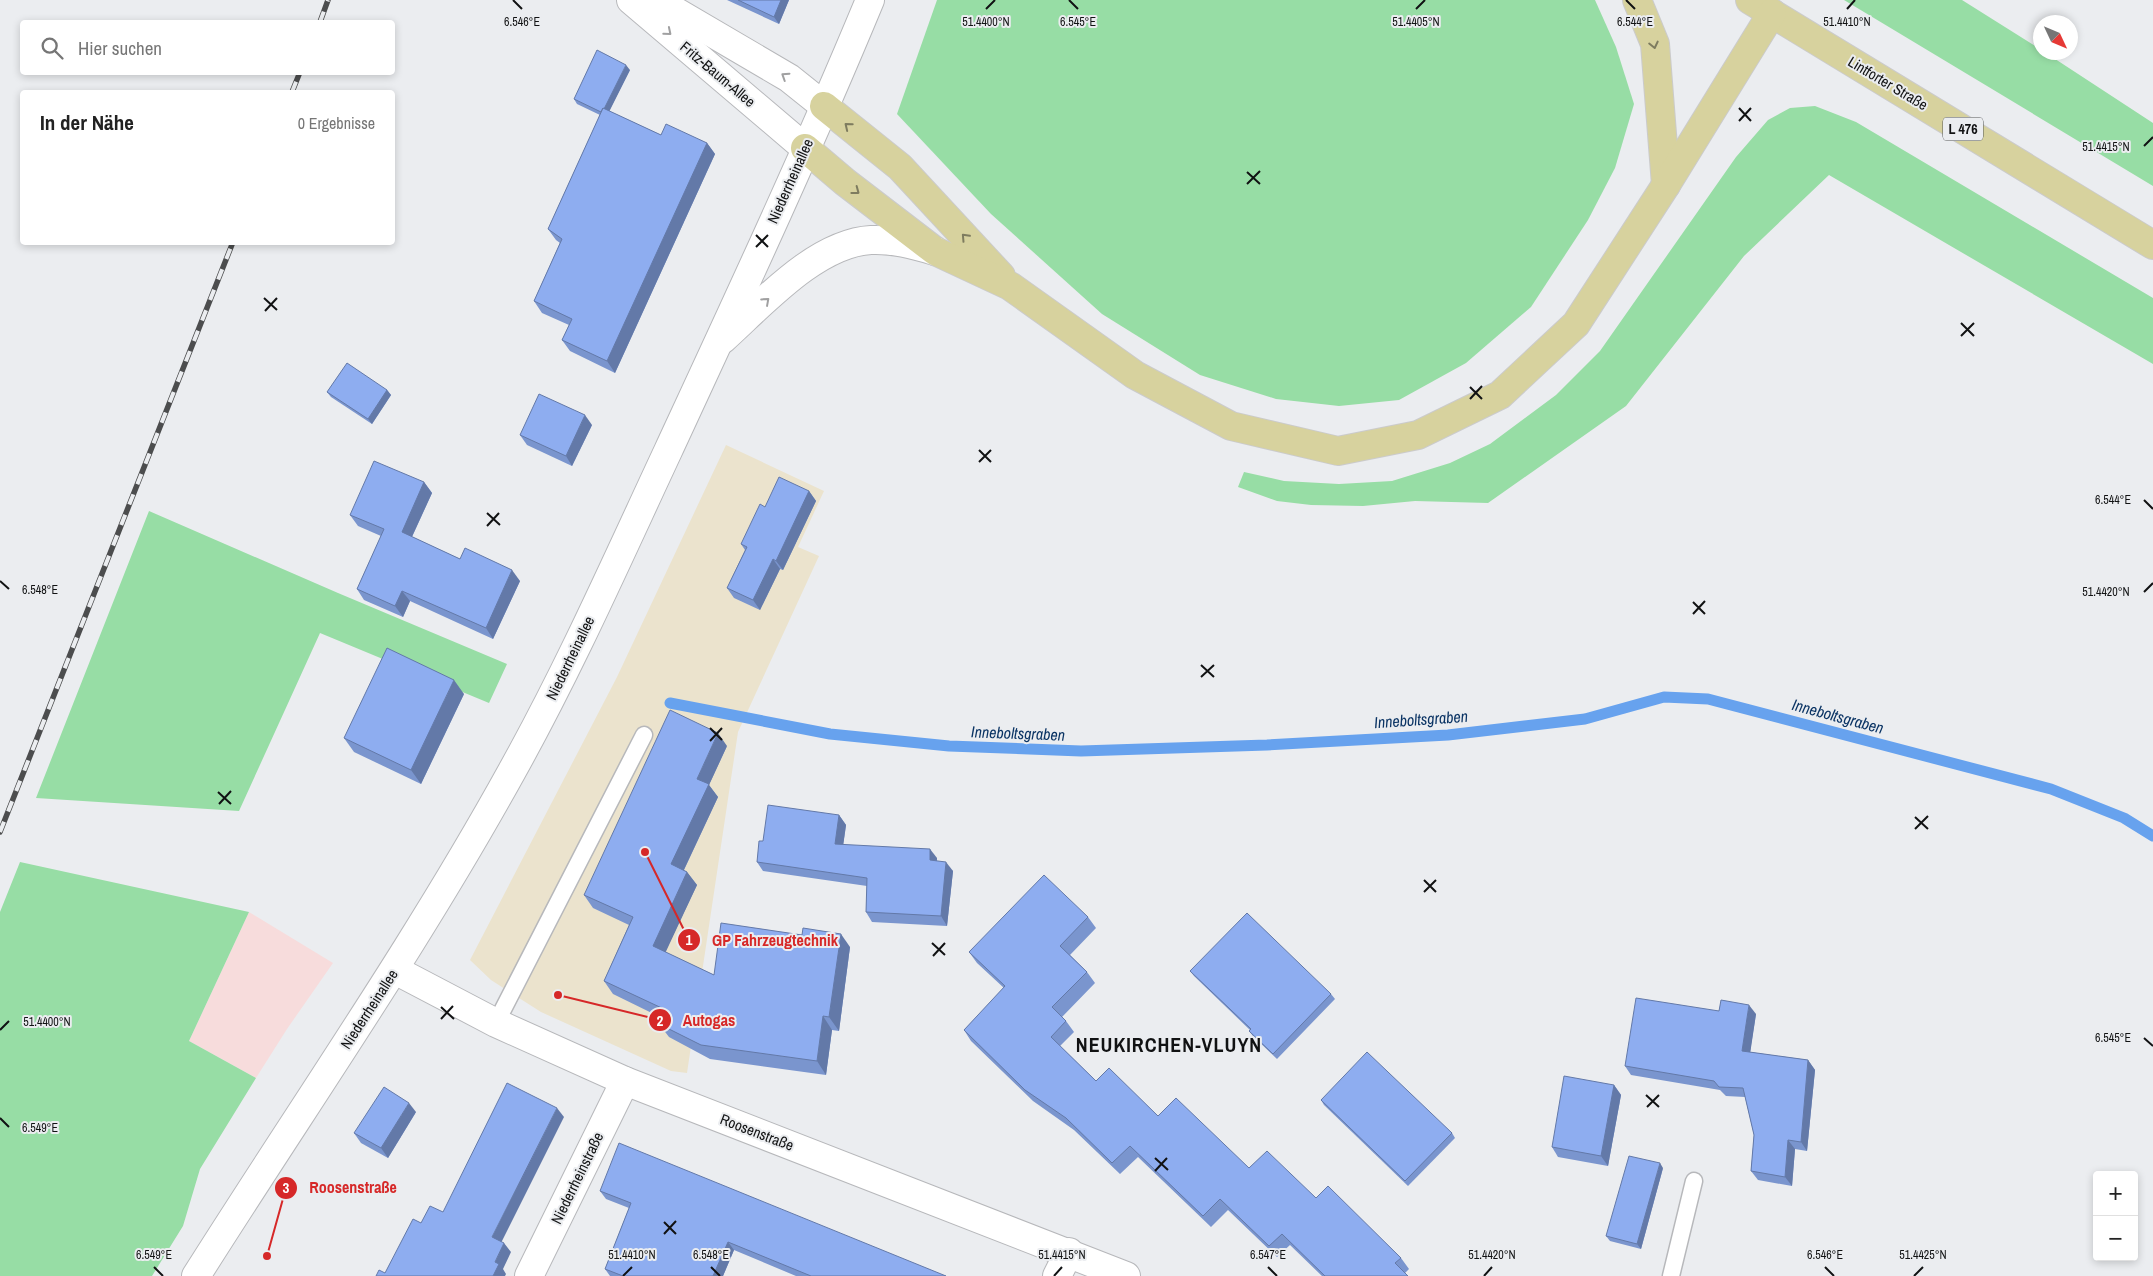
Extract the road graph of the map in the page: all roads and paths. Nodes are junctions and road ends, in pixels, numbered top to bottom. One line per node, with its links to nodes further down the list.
1 (630, 0): 7 (main road, Fritz-Baum-Allee, one-way to 7)
2 (656, 0): 6 (main road, Fritz-Baum-Allee, one-way to 2)
3 (870, 0): 6 (main road, Niederrheinallee)
4 (1637, 0): 8 (main road, one-way to 8)
5 (1761, 6): 8 (main road); 9 (main road, Lintforter Straße / L 476)
6 (824, 106): 7 (main road, Niederrheinallee); 11 (main road, one-way to 6)
7 (805, 148): 10 (main road, one-way to 10); 12 (main road, Niederrheinallee)
8 (1666, 185): 11 (main road)
9 (2153, 245)
10 (935, 251): 11 (main road); 12 (main road, one-way to 10)
11 (1010, 286)
12 (717, 345): 14 (main road, Niederrheinallee)
13 (644, 735): 15 (lane)
14 (395, 970): 15 (main road, Roosenstraße); 19 (main road, Niederrheinallee)
15 (496, 1023): 16 (main road, Roosenstraße)
16 (625, 1081): 18 (main road, Roosenstraße); 20 (main road, Niederrheinstraße)
17 (1694, 1181): 23 (lane)
18 (1069, 1252): 21 (main road); 22 (main road, Roosenstraße)
19 (196, 1276)
20 (529, 1276)
21 (1056, 1276)
22 (1126, 1276)
23 (1671, 1276)

